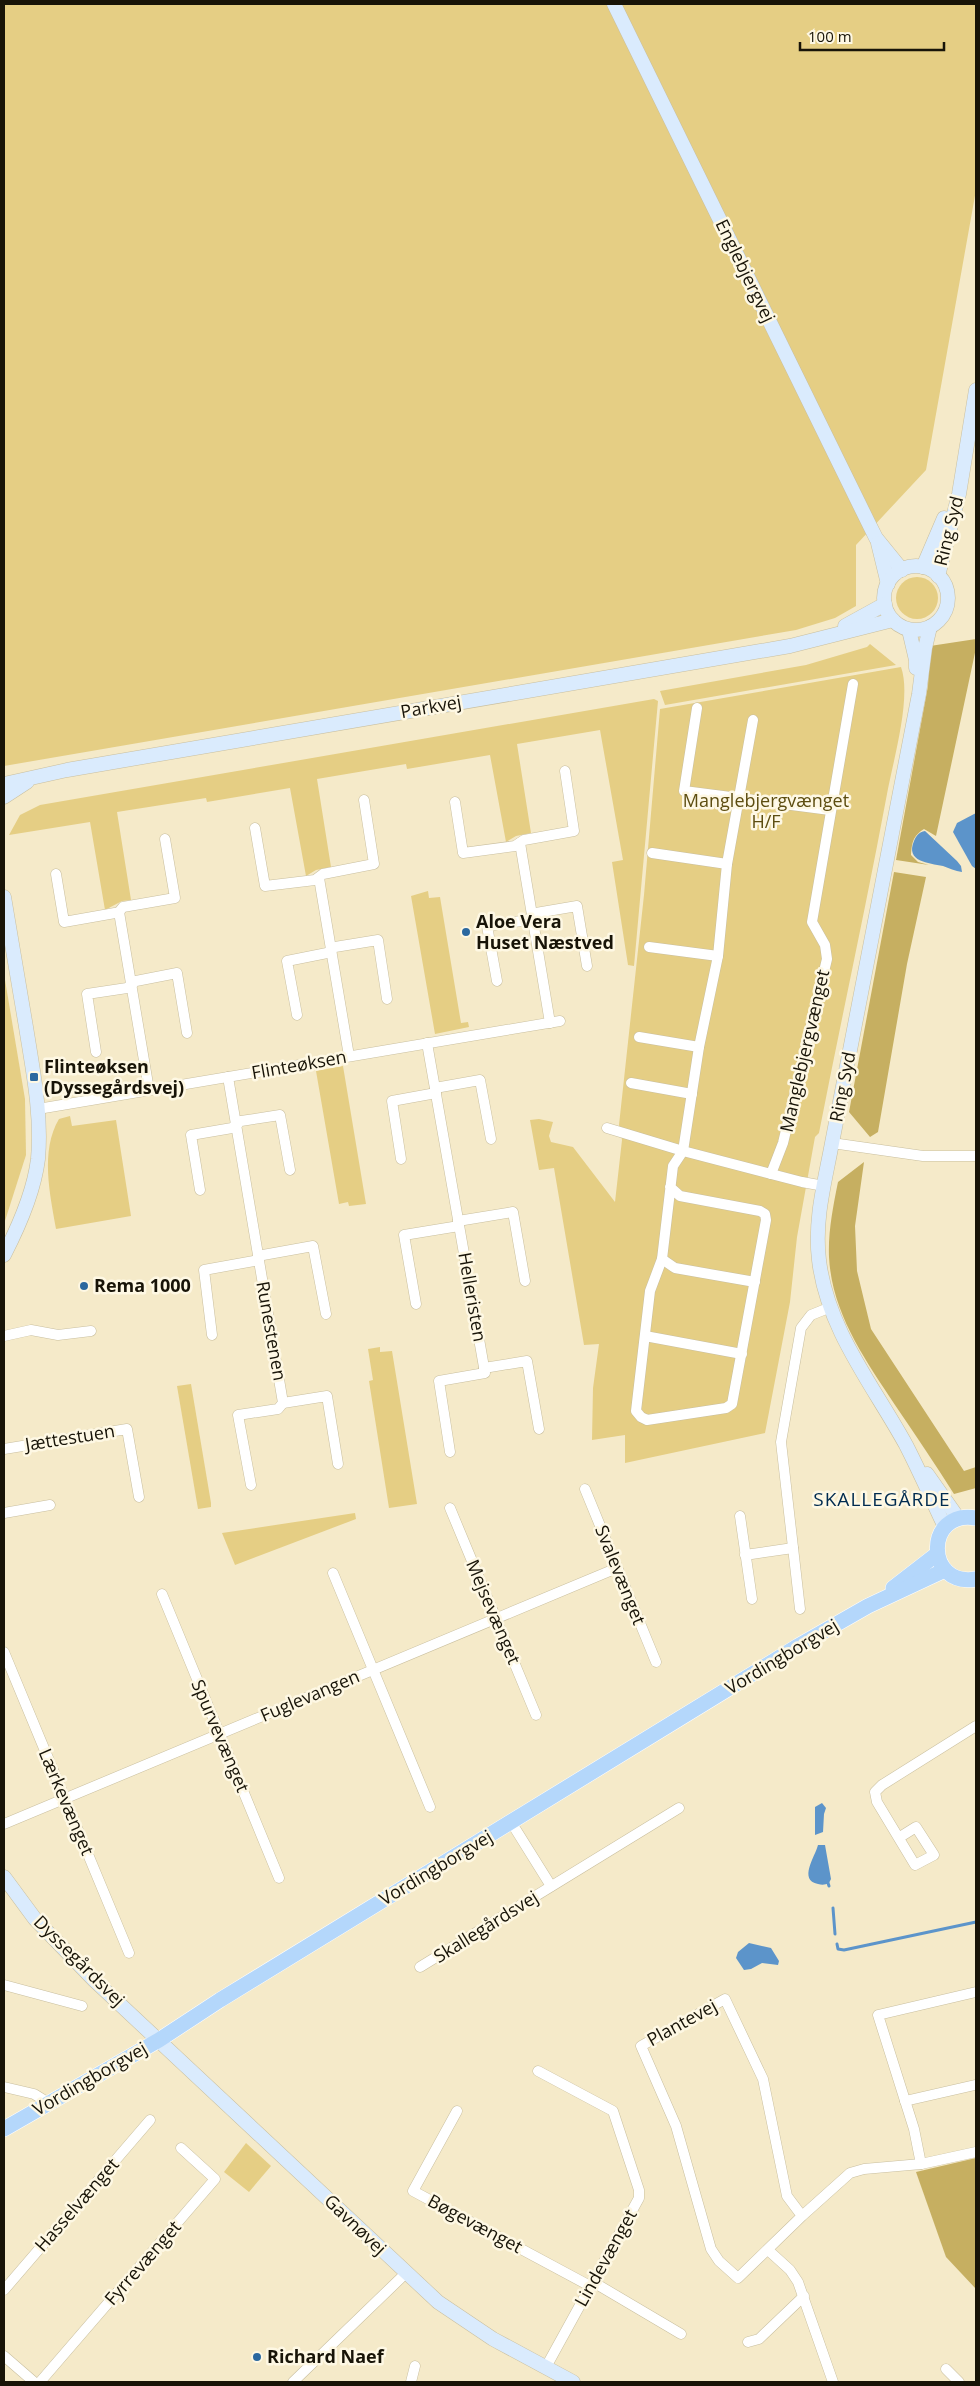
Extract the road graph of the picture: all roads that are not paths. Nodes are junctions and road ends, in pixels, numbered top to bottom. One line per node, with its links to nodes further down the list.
1 (614, 4): 4 (street, Englebjergvej)
2 (976, 390): 3 (street, Ring Syd)
3 (964, 457): 5 (street, Ring Syd); 7 (street, Ring Syd)
4 (876, 538): 6 (street, Englebjergvej); 8 (street, Englebjergvej)
5 (922, 568): 6 (street); 7 (street)
6 (902, 570): 8 (street)
7 (938, 576): 11 (street)
8 (888, 584): 9 (street)
9 (885, 604): 10 (street); 13 (street, Parkvej)
10 (893, 620): 12 (street); 13 (street, Parkvej)
11 (930, 627): 12 (street); 16 (street, Ring Syd)
12 (909, 630): 16 (street, Ring Syd)
13 (827, 636): 19 (street, Parkvej)
14 (854, 684): 25 (street, Manglebjergvænget)
15 (697, 708): 22 (street)
16 (915, 713): 59 (street, Ring Syd)
17 (752, 720): 22 (street)
18 (565, 771): 28 (street)
19 (34, 778): 20 (street, Parkvej); 21 (street, Parkvej)
20 (4, 784)
21 (4, 797)
22 (740, 798): 25 (street); 30 (street)
23 (364, 800): 32 (street)
24 (455, 802): 28 (street)
25 (830, 810): 64 (street, Manglebjergvænget)
26 (255, 828): 32 (street)
27 (165, 839): 34 (street)
28 (520, 843): 35 (street)
29 (652, 853): 30 (street)
30 (726, 864): 38 (street)
31 (56, 874): 34 (street)
32 (319, 878): 37 (street)
33 (4, 897): 55 (street)
34 (119, 912): 41 (street)
35 (532, 916): 39 (street); 40 (street); 46 (street, Flinteøksen)
36 (648, 946): 38 (street)
37 (331, 950): 42 (street); 43 (street); 49 (street)
38 (718, 956): 47 (street)
39 (587, 966)
40 (497, 981)
41 (131, 983): 44 (street); 48 (street); 52 (street)
42 (387, 999)
43 (297, 1014)
44 (187, 1033)
45 (639, 1037): 47 (street)
46 (427, 1043): 49 (street, Flinteøksen); 53 (street, Helleristen)
47 (699, 1047): 54 (street)
48 (96, 1052)
49 (349, 1056): 50 (street, Flinteøksen)
50 (228, 1077): 52 (street, Flinteøksen); 56 (street, Runestenen)
51 (631, 1083): 54 (street)
52 (149, 1090): 55 (street, Flinteøksen)
53 (436, 1090): 58 (street); 62 (street); 68 (street, Helleristen)
54 (692, 1094): 60 (street)
55 (38, 1109): 69 (street)
56 (236, 1125): 63 (street); 67 (street); 70 (street, Runestenen)
57 (607, 1128): 60 (street)
58 (491, 1139)
59 (832, 1143): 61 (street); 65 (street, Ring Syd)
60 (683, 1151): 64 (street); 66 (street)
61 (976, 1156)
62 (401, 1159)
63 (290, 1170)
64 (771, 1174): 65 (street)
65 (824, 1186): 75 (street, Ring Syd)
66 (670, 1188): 71 (street); 73 (street)
67 (200, 1190)
68 (459, 1224): 72 (street); 74 (street); 82 (street, Helleristen)
69 (4, 1255)
70 (258, 1258): 76 (street, Runestenen); 78 (street, Runestenen); 83 (street, Runestenen)
71 (662, 1259): 73 (street); 80 (street)
72 (525, 1281)
73 (754, 1282): 81 (street)
74 (416, 1304)
75 (831, 1307): 85 (street, Ring Syd); 99 (street)
76 (326, 1314)
77 (91, 1331): 79 (street)
78 (212, 1335)
79 (4, 1336)
80 (645, 1336): 81 (street); 81 (street)
81 (742, 1354)
82 (484, 1368): 84 (street); 87 (street)
83 (283, 1403): 88 (street, Runestenen); 89 (street, Runestenen)
84 (539, 1429)
85 (906, 1445): 96 (street, Ring Syd); 98 (street, Ring Syd)
86 (4, 1449): 91 (street, Jættestuen)
87 (450, 1452)
88 (338, 1464)
89 (251, 1485)
90 (585, 1489): 102 (street, Svalevænget)
91 (139, 1497)
92 (50, 1504): 94 (street)
93 (450, 1508): 110 (street, Mejsevænget)
94 (4, 1512)
95 (740, 1516): 101 (street)
96 (958, 1518): 97 (main road); 98 (main road)
97 (976, 1518)
98 (945, 1528): 100 (main road)
99 (793, 1548): 101 (street); 109 (street)
100 (937, 1554): 103 (main road); 108 (main road, Vordingborgvej)
101 (745, 1555): 107 (street)
102 (617, 1568): 110 (street, Fuglevangen); 112 (street, Svalevænget)
103 (945, 1570): 105 (main road); 108 (main road, Vordingborgvej)
104 (333, 1573): 113 (street)
105 (976, 1579)
106 (162, 1594): 116 (street, Spurvevænget)
107 (752, 1599)
108 (868, 1606): 120 (main road, Vordingborgvej)
109 (800, 1609)
110 (496, 1618): 113 (street, Fuglevangen); 114 (street, Mejsevænget)
111 (4, 1652): 117 (street, Lærkevænget)
112 (656, 1662)
113 (374, 1669): 116 (street, Fuglevangen); 118 (street)
114 (536, 1715)
115 (976, 1726): 122 (street)
116 (220, 1734): 117 (street, Fuglevangen); 124 (street, Spurvevænget)
117 (65, 1798): 121 (street, Fuglevangen); 126 (street, Lærkevænget)
118 (430, 1807)
119 (679, 1808): 125 (street, Skallegårdsvej)
120 (511, 1822): 125 (street, Skallegårdsvej); 131 (main road, Vordingborgvej)
121 (4, 1824)
122 (900, 1837)
123 (4, 1877): 131 (street, Dyssegårdsvej)
124 (279, 1878)
125 (551, 1886): 127 (street, Skallegårdsvej)
126 (129, 1953)
127 (420, 1967)
128 (4, 1985): 130 (street)
129 (976, 1992): 135 (street)
130 (82, 2006)
131 (158, 2040): 136 (main road, Vordingborgvej); 145 (street, Gavnøvej)
132 (538, 2071): 146 (street, Lindevænget)
133 (975, 2085): 135 (street)
134 (4, 2087): 136 (street)
135 (905, 2101): 142 (street)
136 (47, 2102): 139 (main road, Vordingborgvej)
137 (457, 2111): 146 (street, Bøgevænget)
138 (150, 2120): 147 (street, Hasselvænget)
139 (4, 2129)
140 (181, 2148): 157 (street, Fyrrevænget)
141 (976, 2152): 142 (street, Plantevej)
142 (921, 2164): 143 (street, Plantevej)
143 (802, 2216): 144 (street, Plantevej); 144 (street, Plantevej)
144 (768, 2250): 148 (street)
145 (406, 2273): 153 (street, Gavnøvej); 158 (street)
146 (592, 2284): 149 (street); 153 (street, Lindevænget)
147 (4, 2290)
148 (804, 2296): 150 (street); 160 (street)
149 (681, 2334)
150 (748, 2342)
151 (4, 2356): 156 (street)
152 (415, 2366): 159 (street)
153 (546, 2367): 155 (street, Gavnøvej)
154 (946, 2369): 161 (street)
155 (565, 2380)
156 (34, 2382)
157 (40, 2382)
158 (293, 2382)
159 (411, 2382)
160 (833, 2382)
161 (959, 2382)

